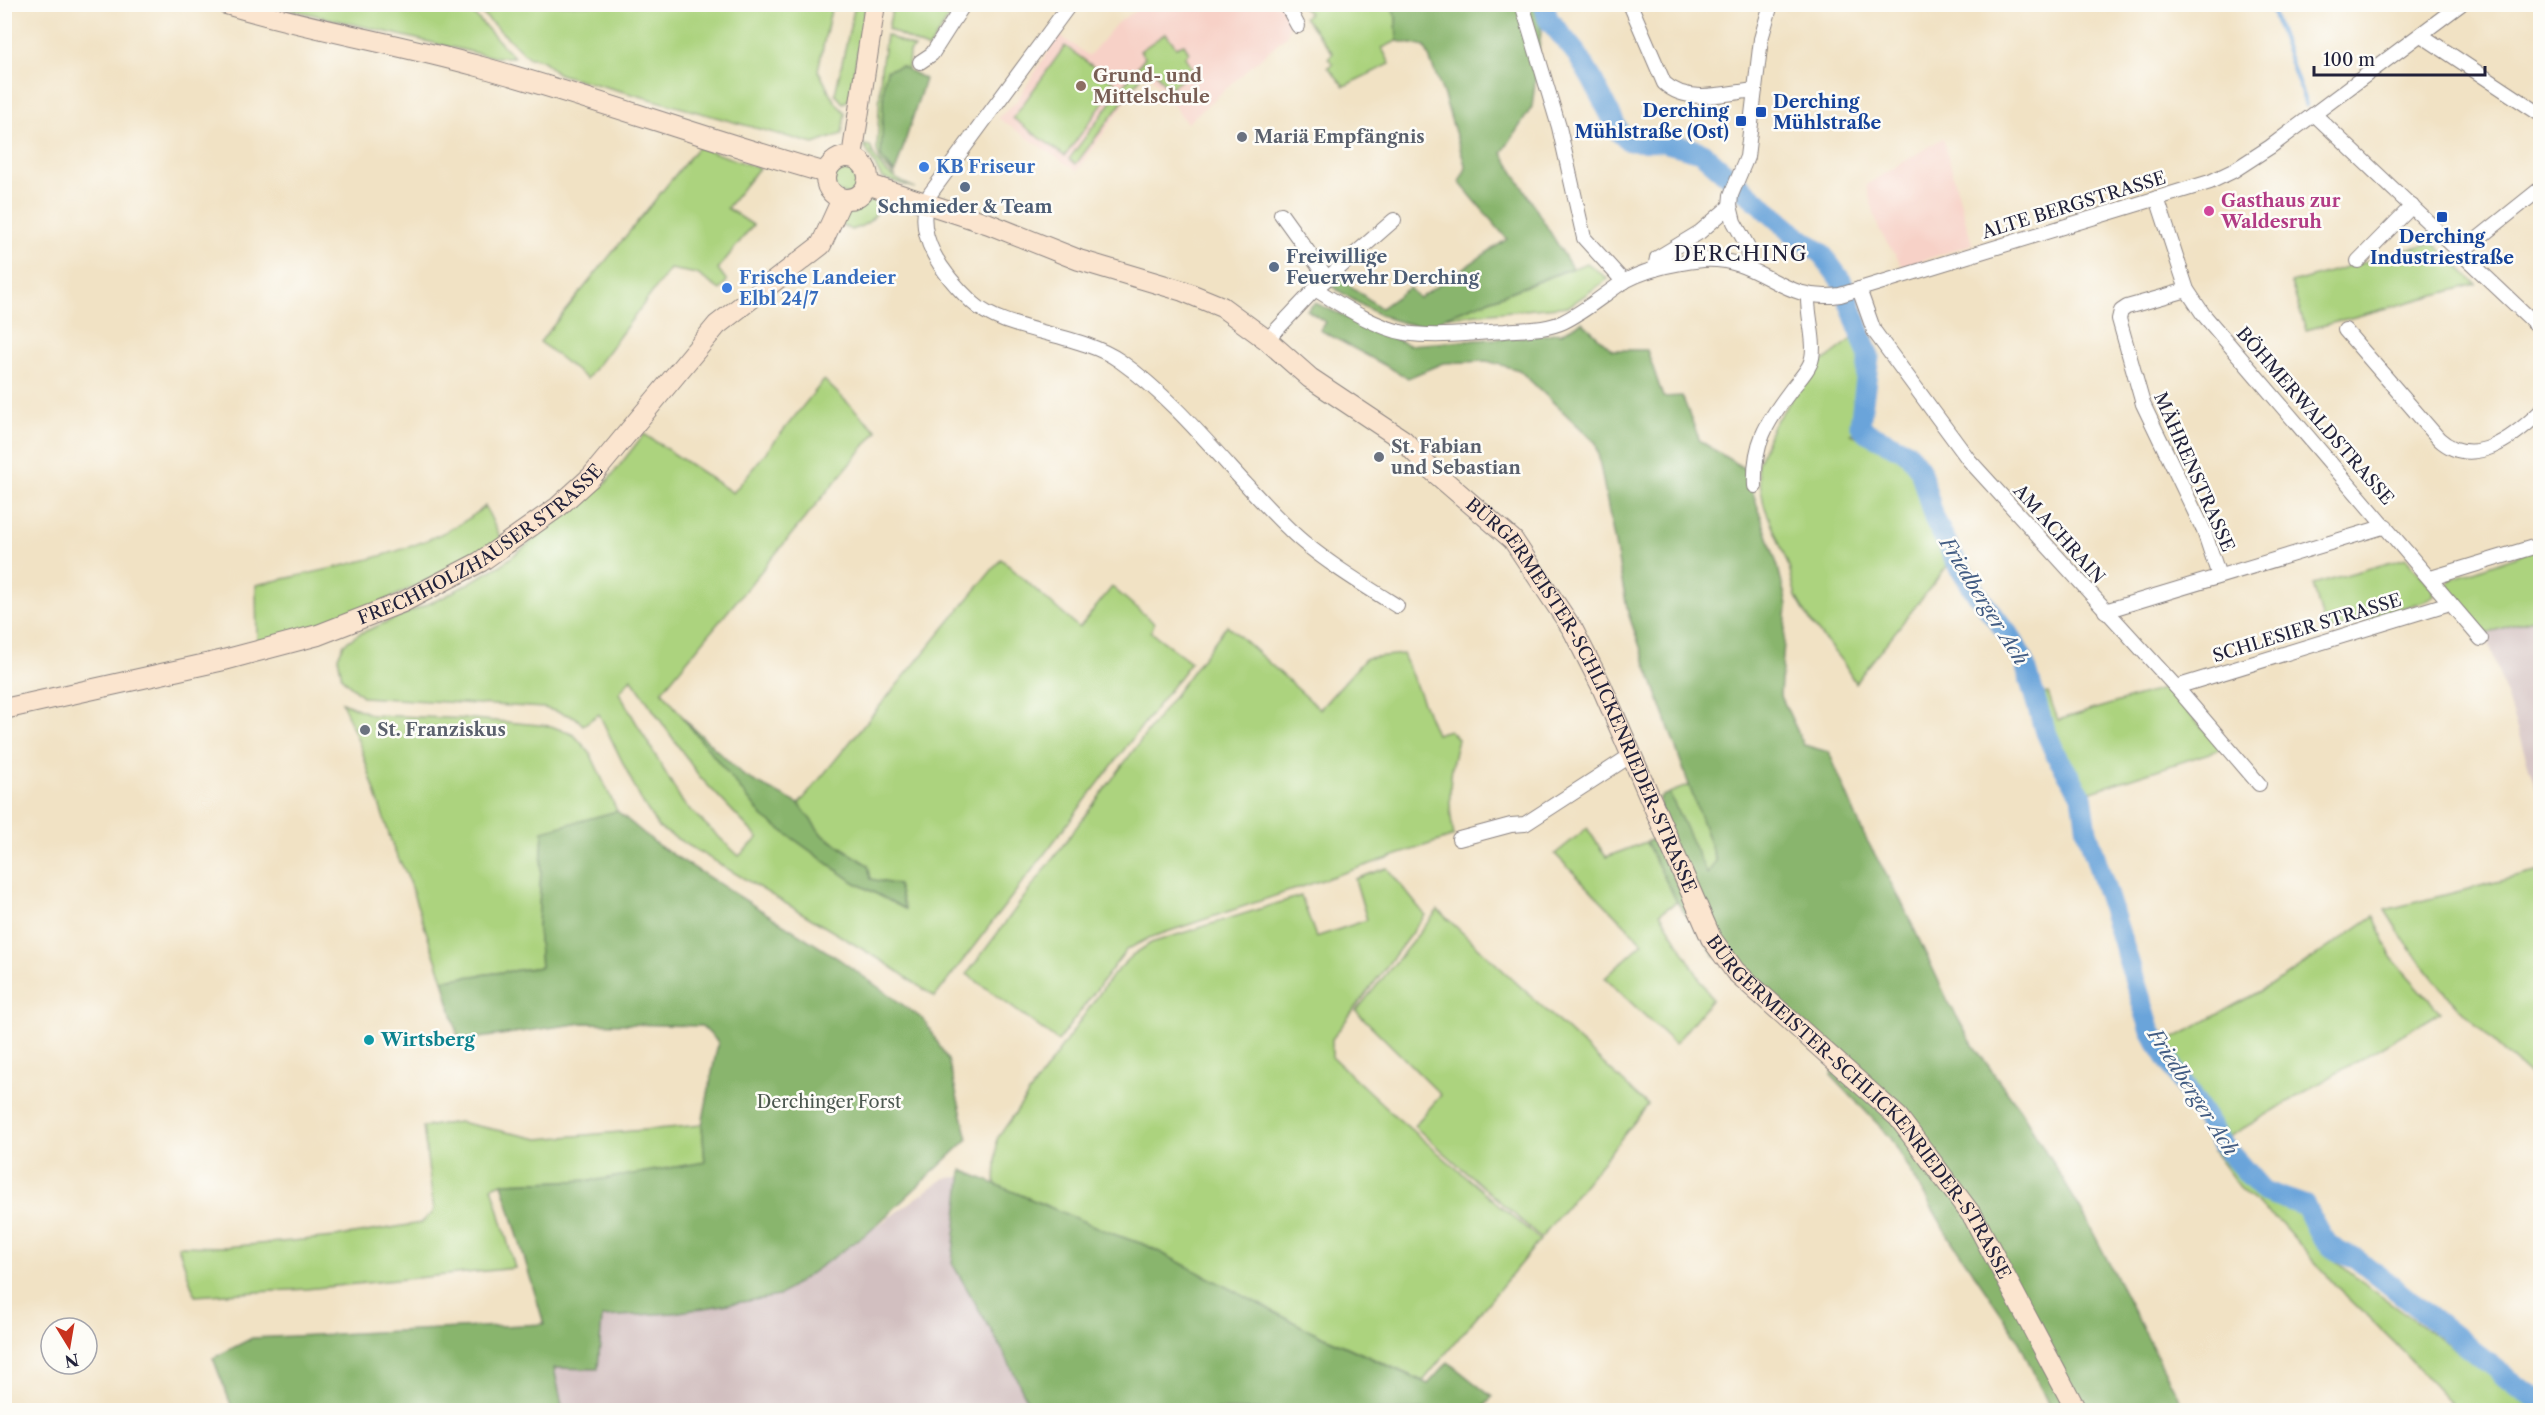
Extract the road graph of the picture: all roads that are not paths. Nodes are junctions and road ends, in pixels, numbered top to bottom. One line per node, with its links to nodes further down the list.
1 (226, 4): 17 (street)
2 (875, 4): 16 (street)
3 (964, 4): 12 (street)
4 (1070, 4): 22 (street)
5 (1286, 4): 10 (street)
6 (1522, 4): 32 (street)
7 (1630, 4): 13 (street)
8 (1772, 4): 13 (street)
9 (2461, 4): 11 (street, ALTE BERGSTRASSE)
10 (1298, 26)
11 (2421, 35): 14 (street); 15 (street, ALTE BERGSTRASSE)
12 (920, 62)
13 (1755, 90): 23 (street)
14 (2541, 114)
15 (2314, 115): 20 (street, ALTE BERGSTRASSE); 24 (street)
16 (852, 157): 17 (street); 18 (street)
17 (826, 173): 21 (street)
18 (867, 184): 21 (street); 22 (street, BÜRGERMEISTER-SCHLICKENRIEDER-STRASSE)
19 (2541, 189): 27 (street)
20 (2157, 198): 34 (street, BÖHMERWALDSTRASSE); 35 (street, ALTE BERGSTRASSE)
21 (842, 199): 51 (street, FRECHHOLZHAUSER STRASSE)
22 (926, 202): 39 (street, BÜRGERMEISTER-SCHLICKENRIEDER-STRASSE); 47 (street)
23 (1730, 206): 29 (street); 30 (street, ALTE BERGSTRASSE)
24 (2412, 206): 27 (street); 28 (street)
25 (1281, 214): 31 (street)
26 (1394, 220): 31 (street)
27 (2460, 253): 37 (street)
28 (2358, 261)
29 (1749, 266): 30 (street, ALTE BERGSTRASSE); 36 (street, ALTE BERGSTRASSE)
30 (1655, 269): 32 (street, ALTE BERGSTRASSE)
31 (1327, 278): 33 (street)
32 (1624, 282): 33 (street, ALTE BERGSTRASSE)
33 (1315, 289): 39 (street)
34 (2187, 290): 42 (street, BÖHMERWALDSTRASSE); 44 (street, MÄHRENSTRASSE)
35 (1851, 292): 36 (street, ALTE BERGSTRASSE); 48 (street, AM ACHRAIN)
36 (1808, 296): 41 (street)
37 (2541, 328)
38 (2345, 330): 40 (street)
39 (1267, 340): 52 (street, BÜRGERMEISTER-SCHLICKENRIEDER-STRASSE)
40 (2541, 411)
41 (1755, 486)
42 (2385, 526): 44 (street); 45 (street, BÖHMERWALDSTRASSE)
43 (2541, 545): 45 (street)
44 (2220, 576): 48 (street)
45 (2431, 578): 46 (street, BÖHMERWALDSTRASSE)
46 (2450, 603): 49 (street, BÖHMERWALDSTRASSE); 50 (street, SCHLESIER STRASSE)
47 (1397, 606)
48 (2105, 610): 50 (street, AM ACHRAIN)
49 (2481, 639)
50 (2176, 687): 53 (street, AM ACHRAIN)
51 (4, 709)
52 (1630, 756): 54 (street); 55 (street, BÜRGERMEISTER-SCHLICKENRIEDER-STRASSE)
53 (2259, 784)
54 (1459, 839)
55 (2076, 1410)

